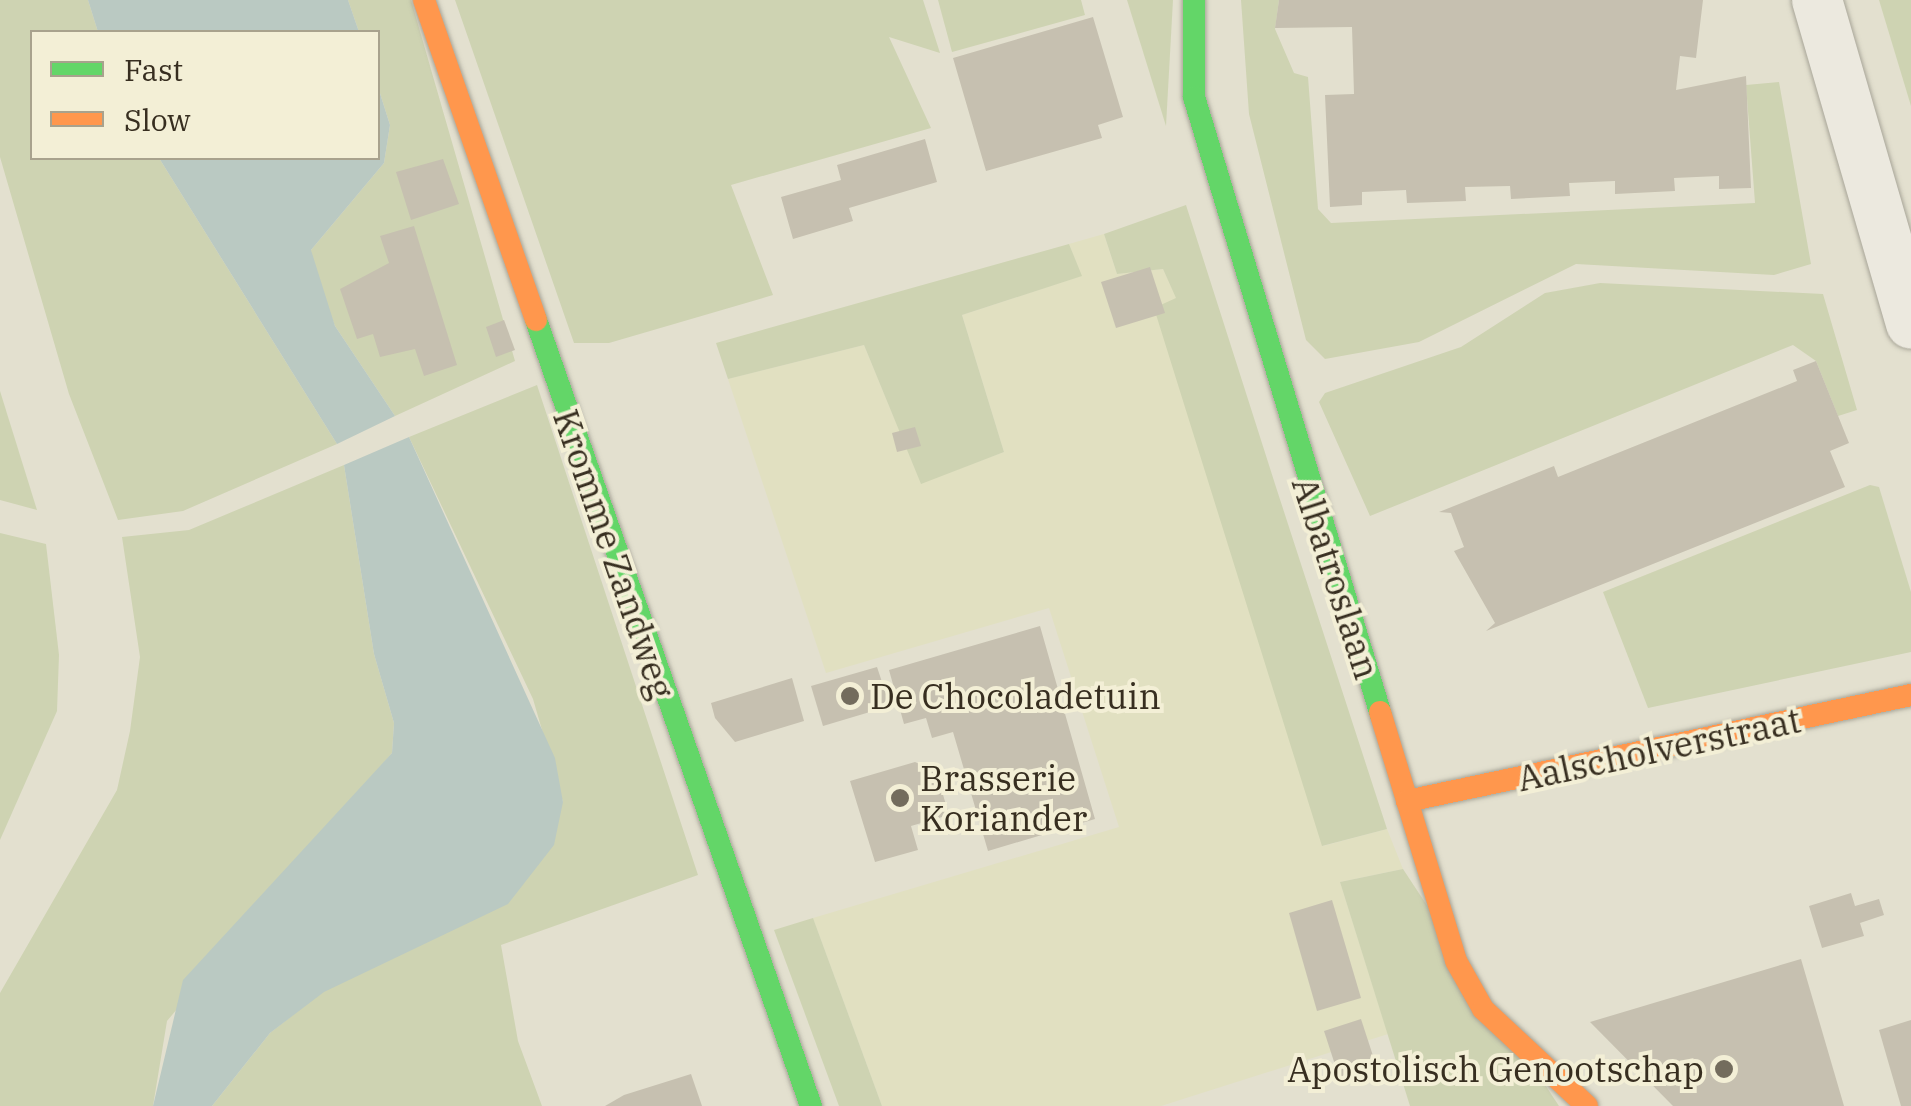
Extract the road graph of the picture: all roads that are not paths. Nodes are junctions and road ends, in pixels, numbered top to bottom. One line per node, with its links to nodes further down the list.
1 (424, 0): 7 (street, Kromme Zandweg)
2 (1194, 0): 6 (street, Albatroslaan)
3 (1817, 0): 4 (street)
4 (1911, 324)
5 (1911, 695): 6 (street, Aalscholverstraat)
6 (1407, 802): 8 (street, Albatroslaan)
7 (810, 1106)
8 (1587, 1106)

